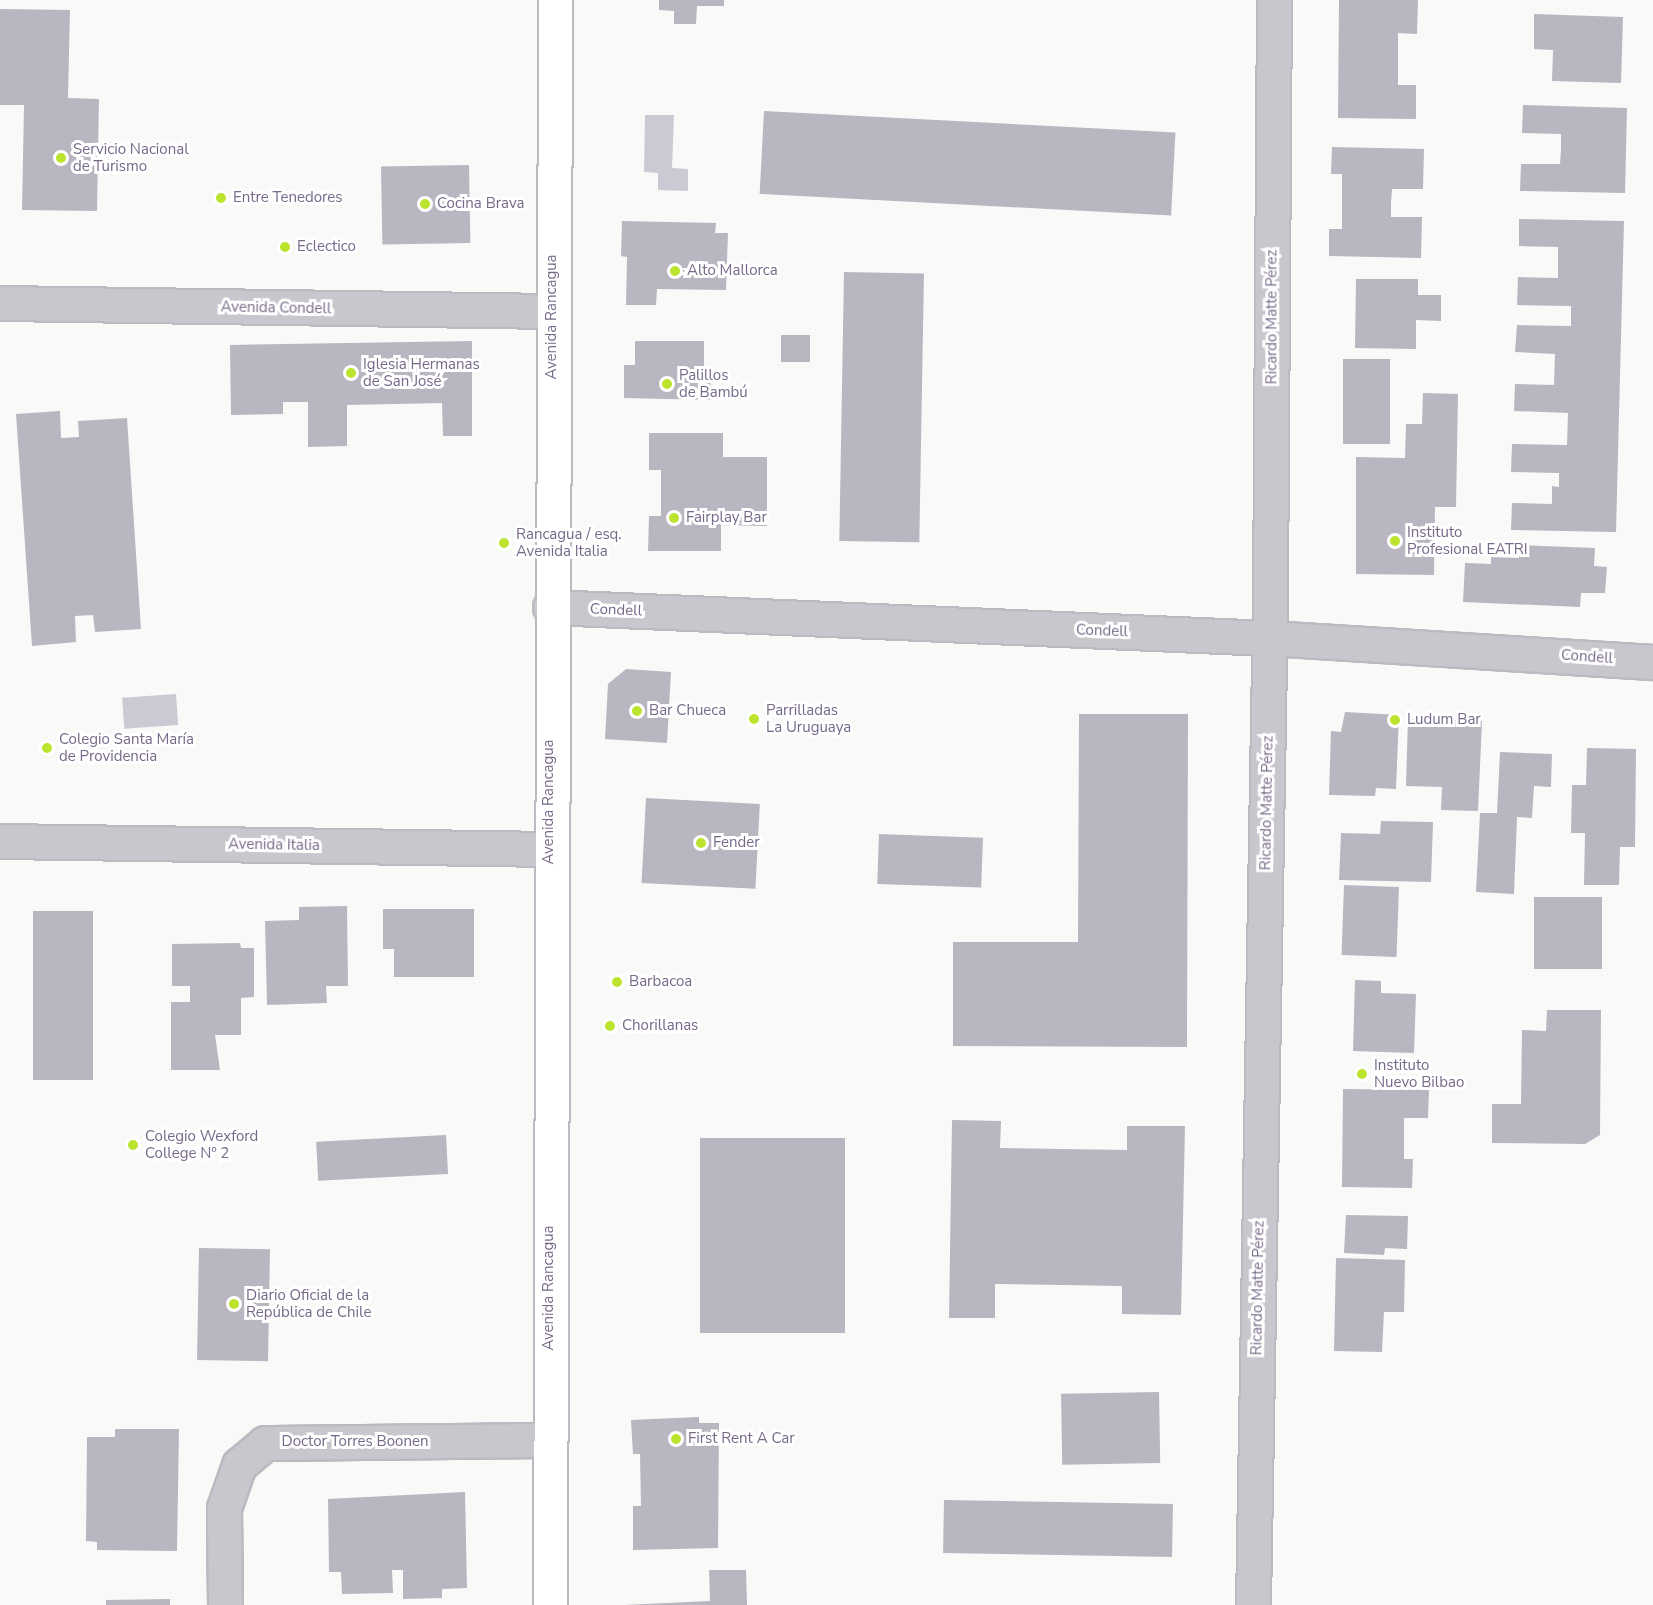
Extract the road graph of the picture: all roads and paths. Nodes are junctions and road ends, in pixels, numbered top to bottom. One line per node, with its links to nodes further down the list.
1 (555, 0): 4 (main road, Avenida Rancagua)
2 (1274, 0): 6 (street, Ricardo Matte Pérez)
3 (0, 303): 4 (street, Avenida Condell)
4 (552, 311): 5 (main road, Avenida Rancagua)
5 (550, 607): 6 (street, Condell); 9 (main road, Avenida Rancagua)
6 (1270, 638): 7 (street, Condell); 13 (street, Ricardo Matte Pérez)
7 (1653, 662)
8 (0, 841): 9 (street, Avenida Italia)
9 (549, 849): 10 (main road, Avenida Rancagua)
10 (549, 1440): 11 (street, Doctor Torres Boonen); 12 (main road, Avenida Rancagua)
11 (225, 1605)
12 (550, 1605)
13 (1253, 1605)

